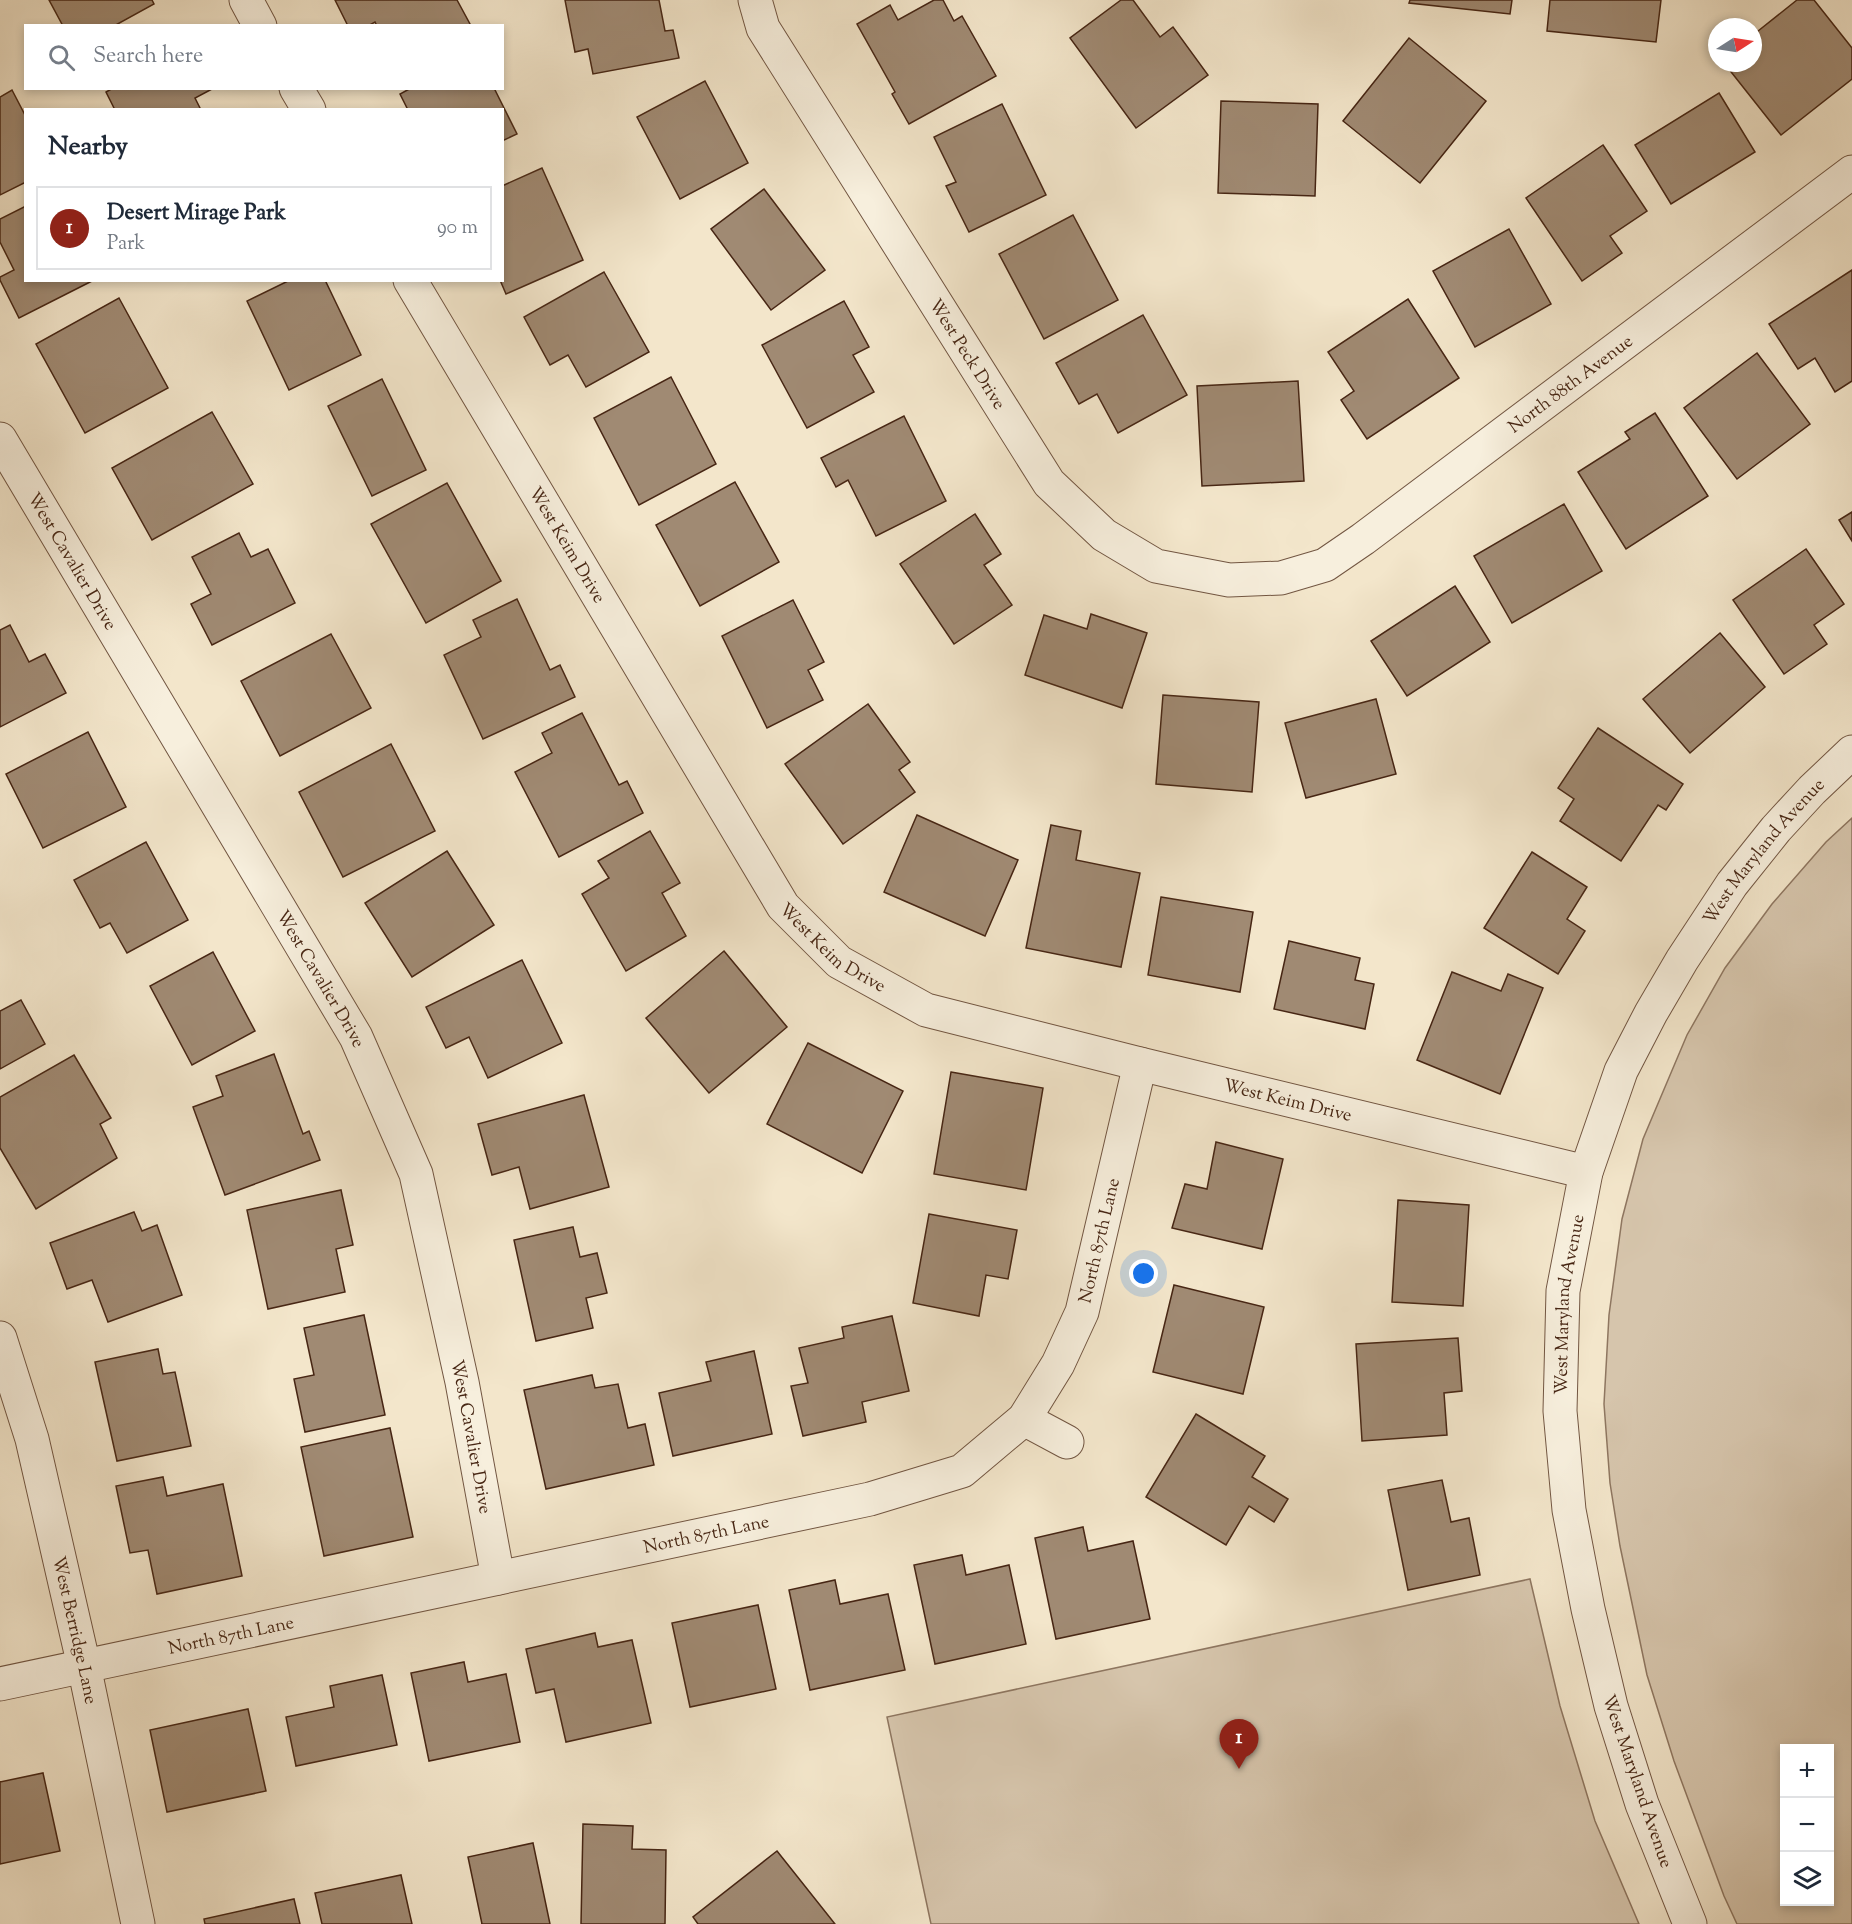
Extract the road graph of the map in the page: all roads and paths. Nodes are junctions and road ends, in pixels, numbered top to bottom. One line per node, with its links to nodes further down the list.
1 (246, 0): 3 (street)
2 (755, 0): 9 (street, West Peck Drive)
3 (259, 24)
4 (297, 90): 5 (street)
5 (308, 108)
6 (1852, 172): 9 (street, North 88th Avenue)
7 (411, 282): 11 (street, West Keim Drive)
8 (0, 439): 16 (street, West Cavalier Drive)
9 (1281, 578)
10 (1852, 752): 12 (street, West Maryland Avenue)
11 (1140, 1064): 12 (street, West Keim Drive); 14 (street, North 87th Lane)
12 (1586, 1172): 20 (street, West Maryland Avenue)
13 (0, 1338): 17 (street, West Berridge Lane)
14 (1024, 1419): 15 (street); 16 (street, North 87th Lane)
15 (1067, 1443)
16 (498, 1578): 17 (street, North 87th Lane)
17 (84, 1666): 18 (street, North 87th Lane); 19 (street, West Berridge Lane)
18 (0, 1684)
19 (138, 1924)
20 (1690, 1924)

